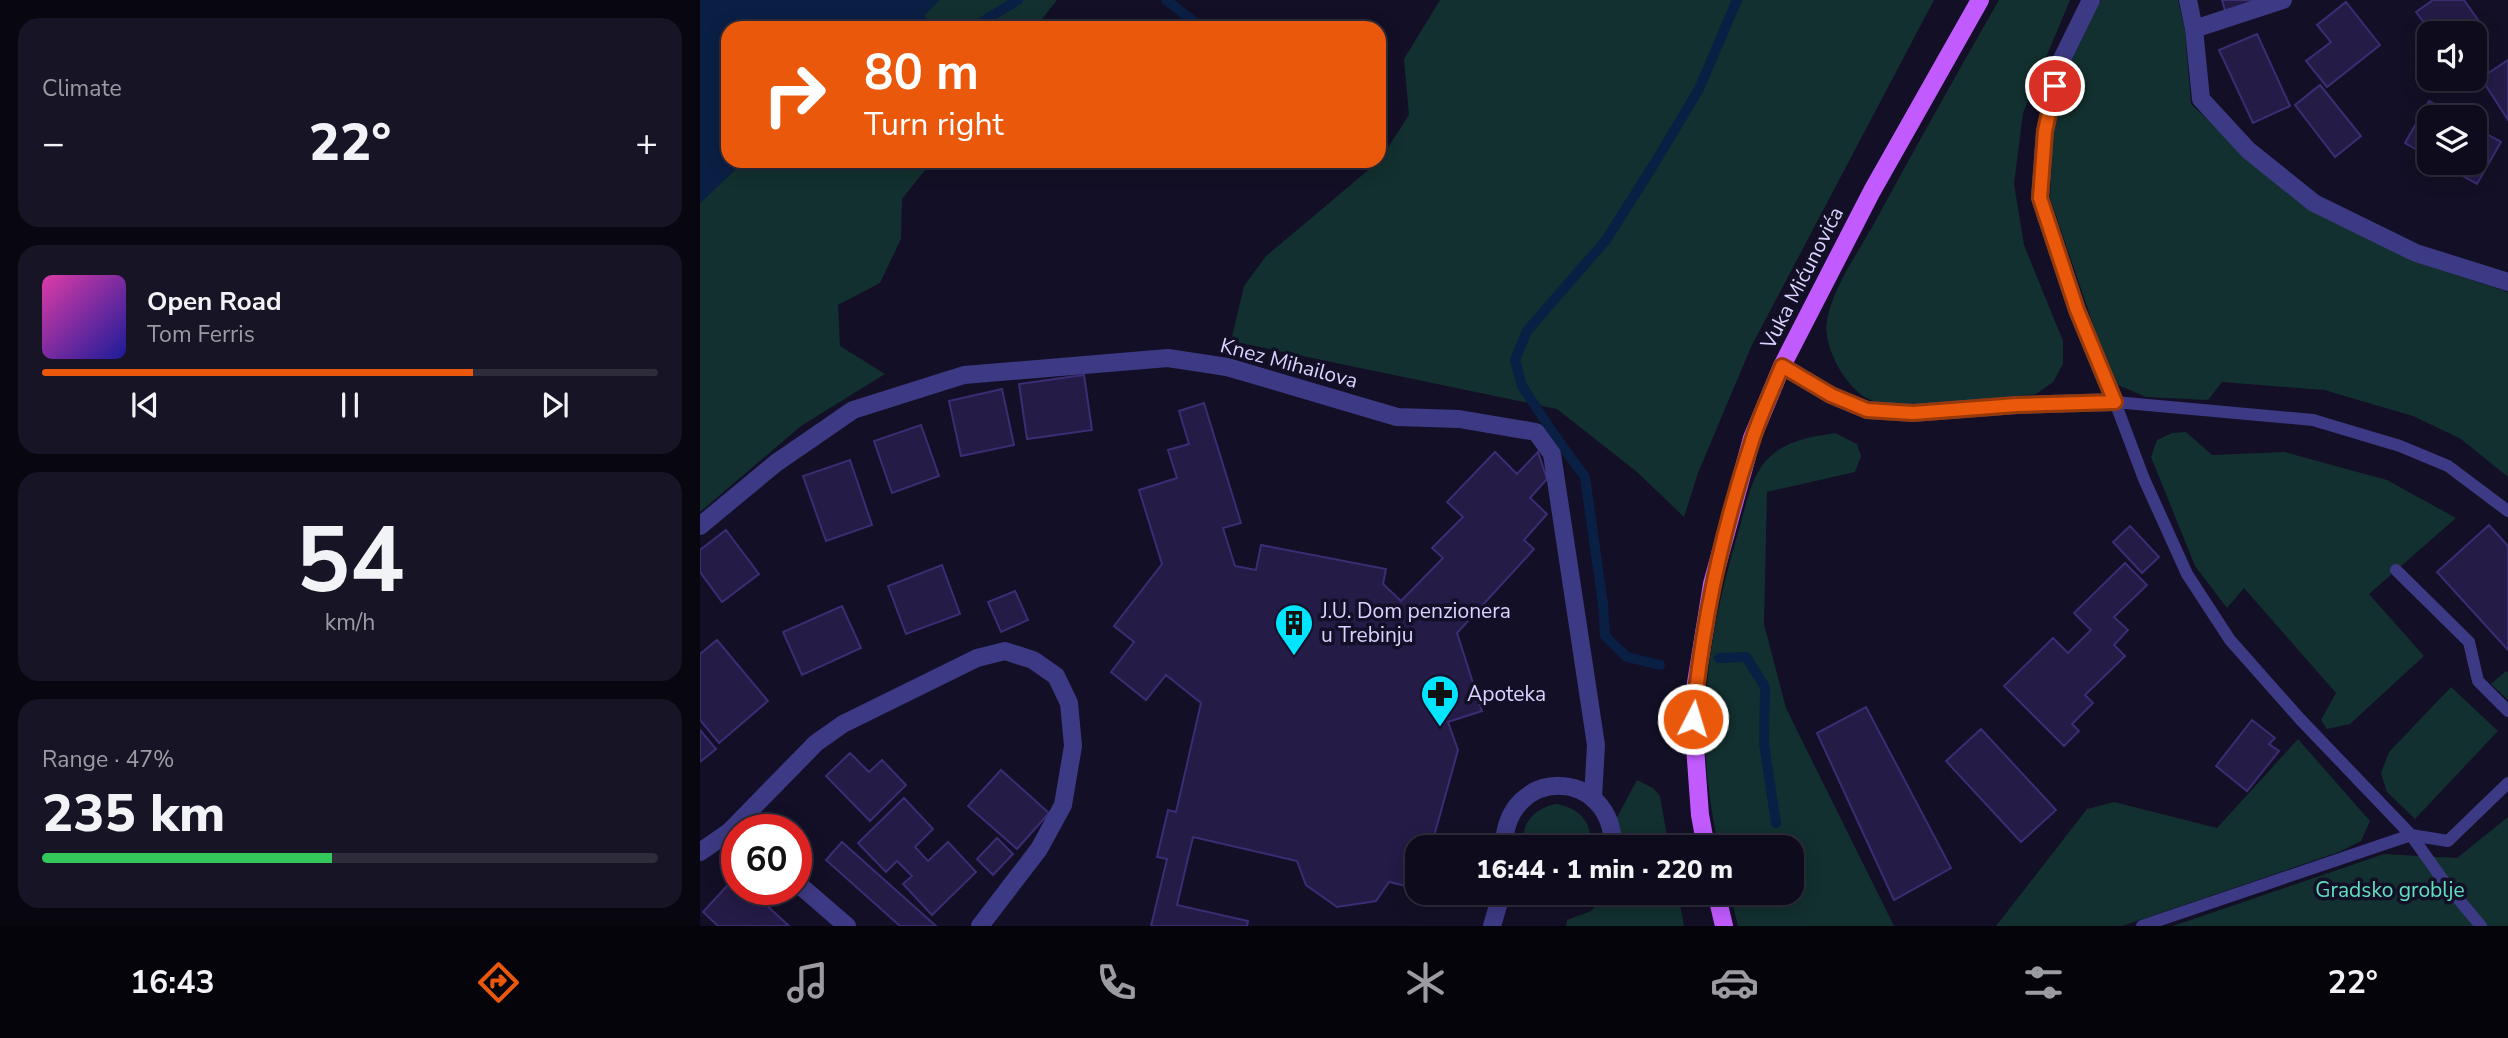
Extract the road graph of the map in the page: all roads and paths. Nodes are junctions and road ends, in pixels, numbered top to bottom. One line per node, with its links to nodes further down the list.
1 (1980, 0): 7 (main road, Vuka Mićunovića)
2 (2091, 0): 8 (street)
3 (2188, 0): 5 (street)
4 (2283, 0): 5 (street)
5 (2194, 29): 6 (street)
6 (2508, 282)
7 (1782, 366): 8 (street); 18 (main road, Vuka Mićunovića)
8 (2115, 402): 9 (lane); 19 (lane)
9 (2508, 511)
10 (700, 526): 14 (street, Knez Mihailova)
11 (2396, 569): 12 (lane)
12 (2508, 710)
13 (2508, 783): 19 (lane)
14 (1593, 797): 16 (street); 17 (street)
15 (751, 814): 26 (street)
16 (1504, 835)
17 (1612, 835)
18 (1704, 835)
19 (2411, 835): 29 (lane); 30 (lane)
20 (721, 841): 21 (street)
21 (700, 852)
22 (812, 896): 25 (street)
23 (1498, 905): 27 (street)
24 (1719, 905): 28 (main road)
25 (847, 926)
26 (980, 926)
27 (1492, 926)
28 (1724, 926)
29 (2142, 926)
30 (2482, 926)

